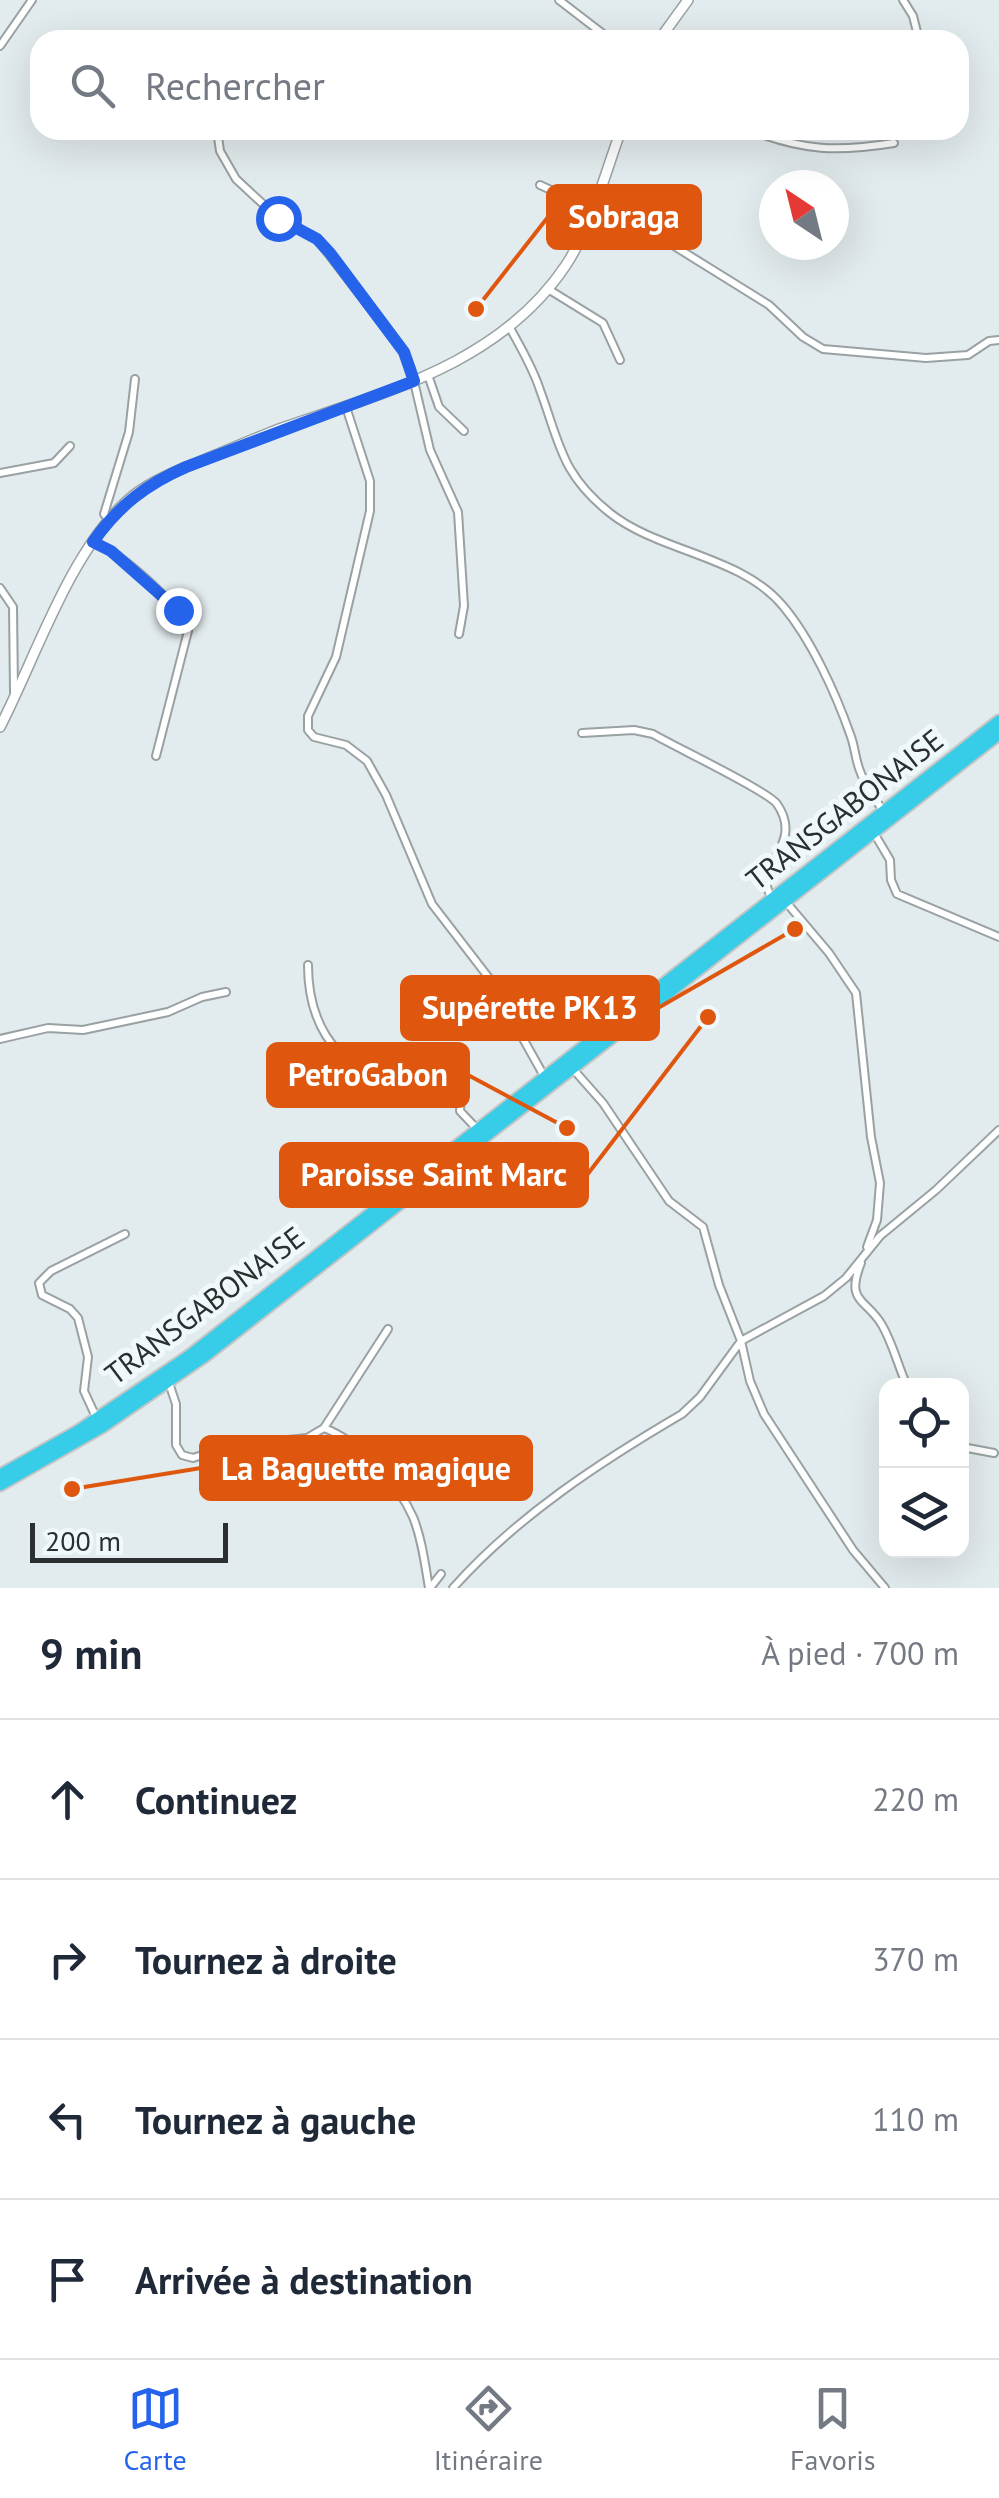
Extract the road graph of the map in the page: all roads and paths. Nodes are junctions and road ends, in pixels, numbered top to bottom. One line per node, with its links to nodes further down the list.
1 (32, 0): 8 (street)
2 (560, 0): 5 (street)
3 (688, 0): 6 (street)
4 (902, 0): 7 (street)
5 (598, 30)
6 (667, 30)
7 (917, 30)
8 (0, 46)
9 (218, 140): 22 (street)
10 (618, 140): 14 (street)
11 (780, 140): 12 (street)
12 (894, 144)
13 (540, 185): 15 (street)
14 (597, 198): 15 (street); 18 (street)
15 (592, 209): 16 (street)
16 (548, 289): 17 (street); 19 (street)
17 (510, 328): 20 (street); 37 (street)
18 (999, 340)
19 (620, 360)
20 (428, 376): 22 (street); 24 (street)
21 (135, 379): 27 (street)
22 (414, 381): 23 (street); 30 (street)
23 (346, 406): 27 (street); 46 (street)
24 (464, 431)
25 (70, 446): 26 (street)
26 (0, 473)
27 (109, 520): 28 (street)
28 (93, 542): 31 (street); 36 (street)
29 (0, 588): 31 (street)
30 (459, 634)
31 (14, 698): 33 (street)
32 (999, 721): 37 (highway, TRANSGABONAISE)
33 (0, 728)
34 (582, 733): 39 (street)
35 (999, 734): 38 (highway, TRANSGABONAISE)
36 (156, 756)
37 (884, 812): 39 (highway, TRANSGABONAISE)
38 (874, 833): 40 (highway, TRANSGABONAISE); 41 (street)
39 (772, 899): 46 (highway, TRANSGABONAISE)
40 (786, 902): 45 (highway, TRANSGABONAISE); 50 (street)
41 (999, 937)
42 (308, 965): 47 (street)
43 (226, 992): 44 (street)
44 (0, 1038)
45 (573, 1069): 52 (street); 54 (highway, TRANSGABONAISE)
46 (544, 1077): 47 (highway, TRANSGABONAISE)
47 (478, 1130): 55 (highway, TRANSGABONAISE)
48 (999, 1130): 50 (street)
49 (126, 1234): 55 (street)
50 (864, 1254): 52 (street); 53 (street)
51 (388, 1329): 56 (street)
52 (741, 1342): 63 (street); 64 (street)
53 (904, 1378)
54 (169, 1383): 56 (street); 60 (highway, TRANSGABONAISE)
55 (96, 1418): 59 (highway, TRANSGABONAISE)
56 (324, 1428): 62 (street)
57 (969, 1448): 58 (street)
58 (994, 1453)
59 (0, 1475)
60 (0, 1485)
61 (441, 1574): 62 (street)
62 (430, 1588)
63 (453, 1588)
64 (886, 1588)

